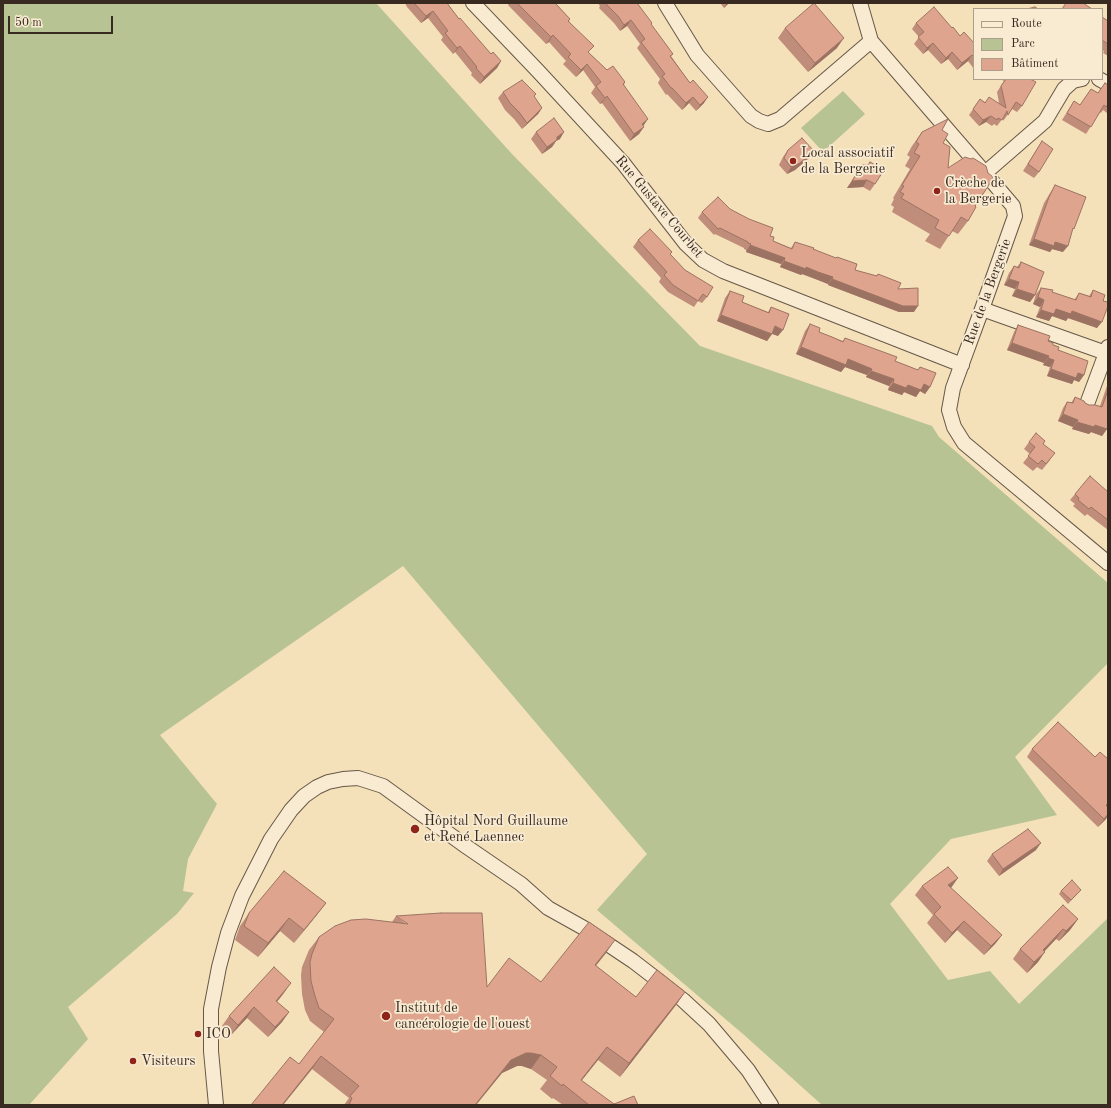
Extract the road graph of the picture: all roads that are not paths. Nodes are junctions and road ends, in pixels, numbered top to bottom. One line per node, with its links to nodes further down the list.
1 (473, 3): 9 (street, Rue Gustave Courbet)
2 (665, 3): 4 (street)
3 (860, 3): 4 (street, Rue de la Bergerie)
4 (872, 41): 6 (street, Rue de la Bergerie)
5 (1076, 80): 6 (street)
6 (985, 173): 7 (street, Rue de la Bergerie)
7 (982, 309): 8 (street); 9 (street, Rue de la Bergerie)
8 (1107, 350): 10 (street)
9 (962, 365): 11 (street, Rue de la Bergerie)
10 (1087, 404)
11 (1108, 563)
12 (216, 1105): 13 (street)
13 (771, 1105)

